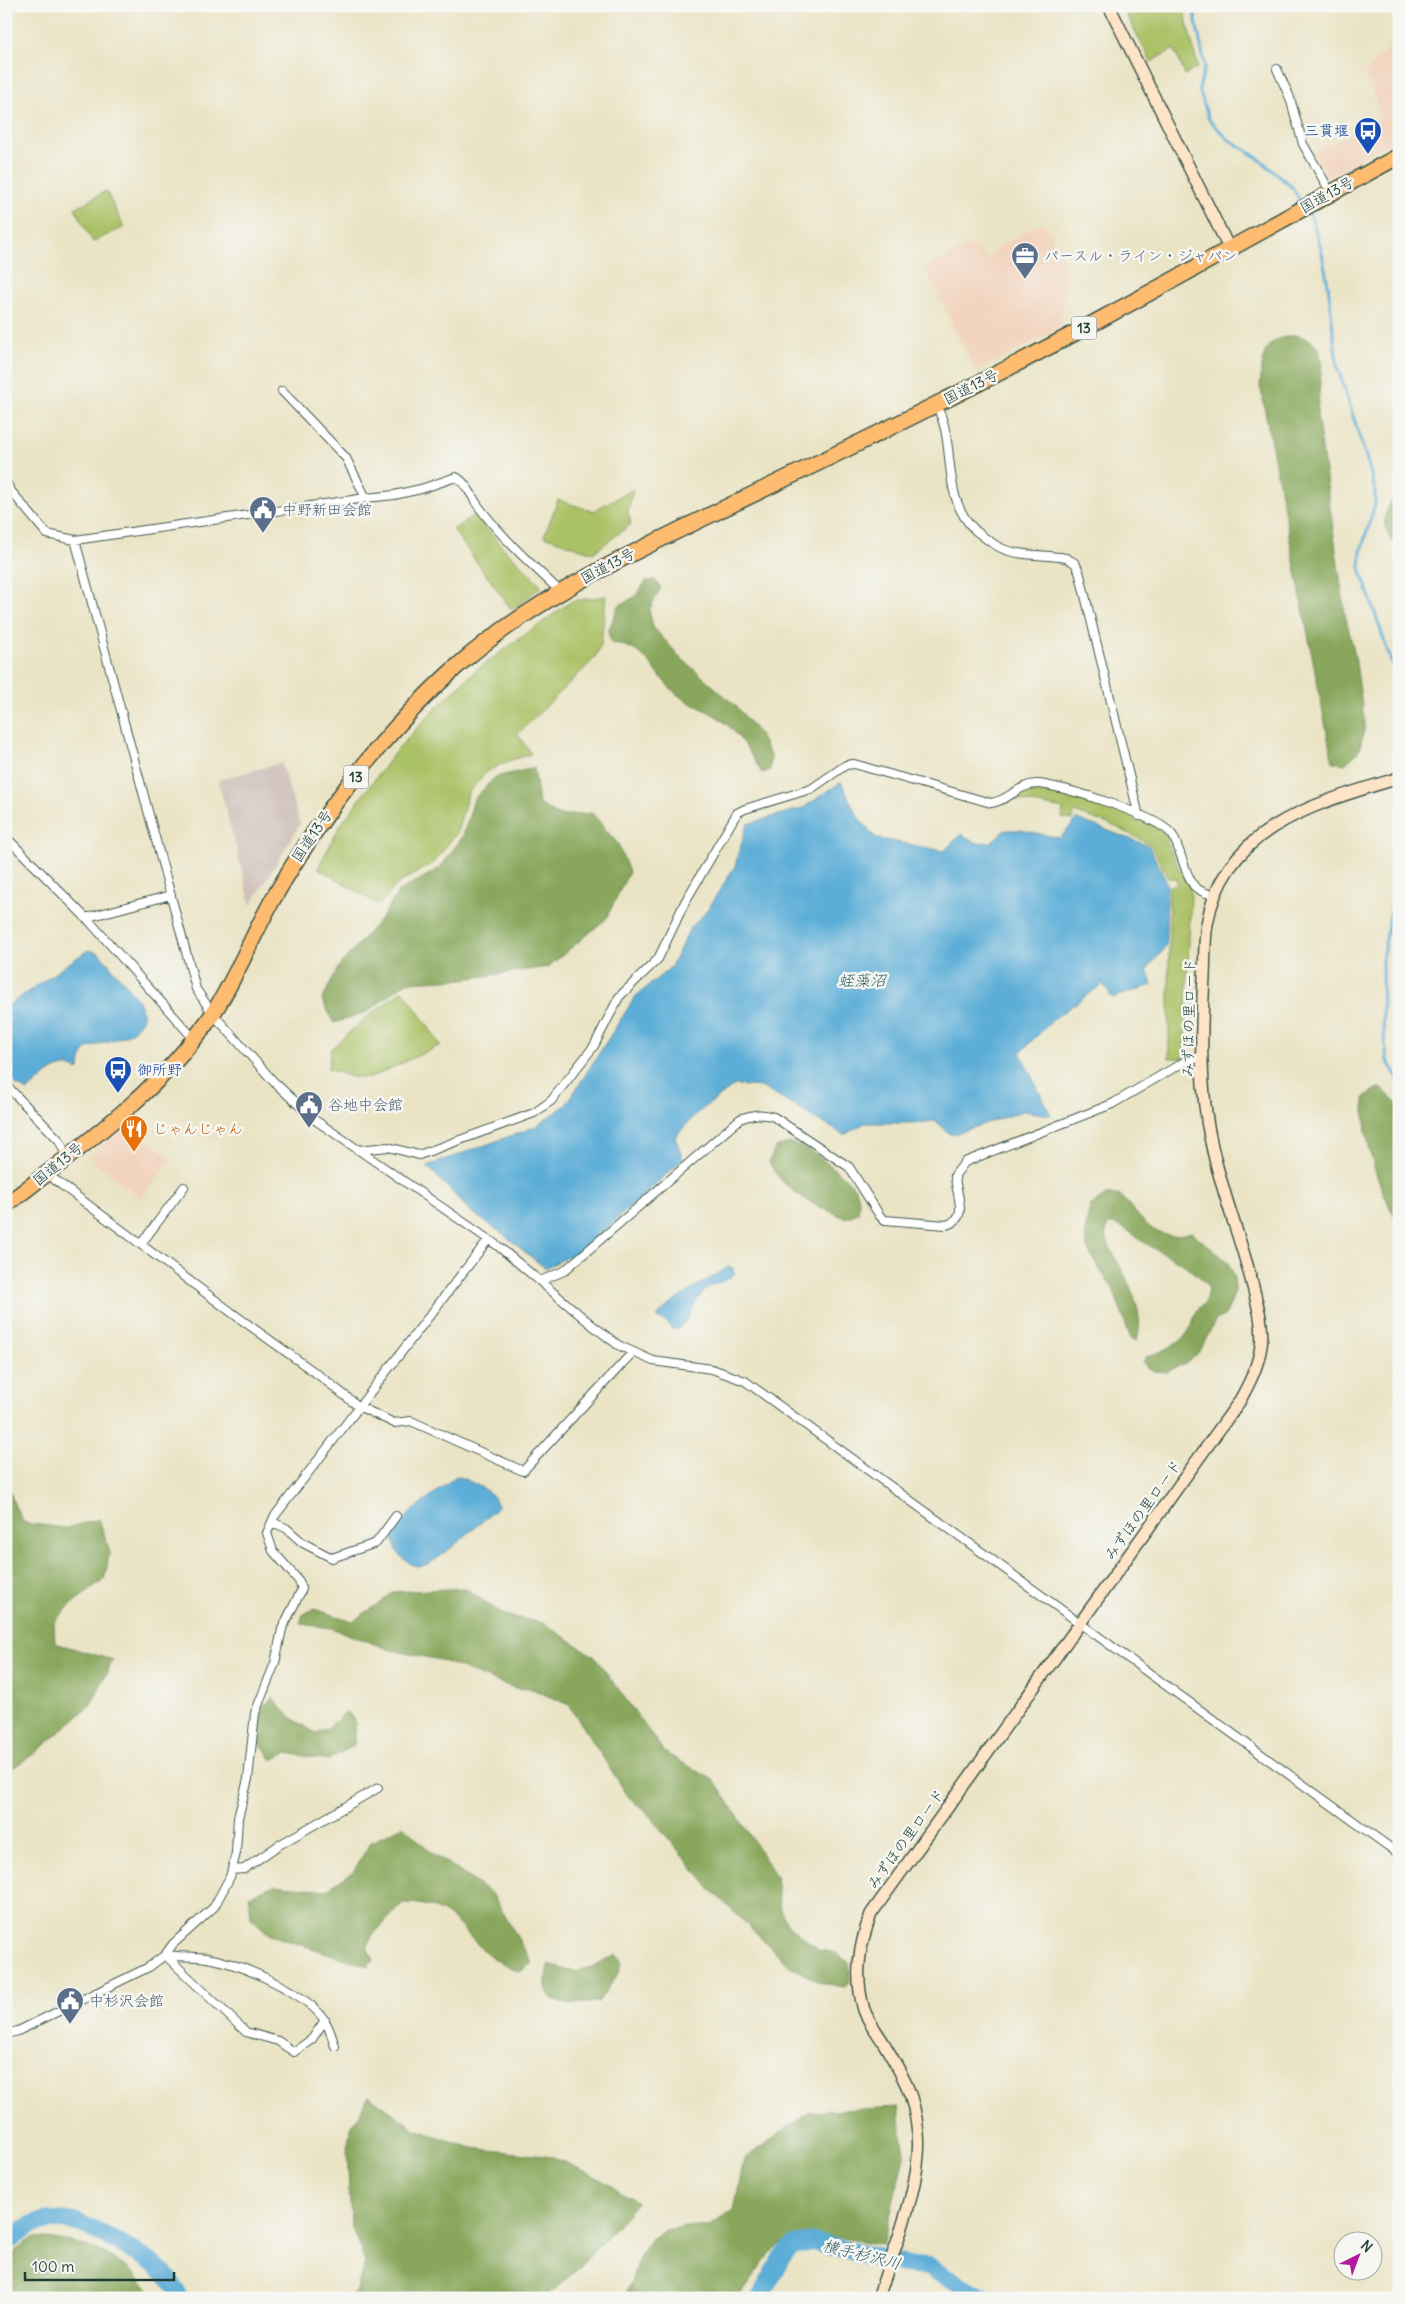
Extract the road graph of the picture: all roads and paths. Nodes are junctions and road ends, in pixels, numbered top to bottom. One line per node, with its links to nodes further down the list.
1 (1109, 6): 5 (street)
2 (1277, 69): 4 (street)
3 (1399, 156): 4 (highway, 国道13号 / 13)
4 (1326, 196): 5 (highway, 国道13号 / 13)
5 (1229, 248): 7 (highway, 国道13号 / 13)
6 (282, 391): 9 (street)
7 (936, 405): 11 (highway, 国道13号 / 13); 13 (street)
8 (6, 482): 10 (street)
9 (366, 498): 10 (street); 11 (street)
10 (75, 540): 15 (street)
11 (561, 592): 18 (highway, 国道13号 / 13)
12 (1399, 778): 16 (street, みずほの里ロード)
13 (1139, 816): 16 (street); 22 (street)
14 (6, 837): 17 (street)
15 (171, 895): 17 (street); 18 (street)
16 (1214, 896): 20 (street, みずほの里ロード)
17 (86, 918): 19 (street)
18 (213, 1014): 19 (highway, 国道13号 / 13); 22 (street)
19 (194, 1039): 23 (highway, 国道13号 / 13)
20 (1201, 1057): 29 (street); 34 (street, みずほの里ロード)
21 (6, 1085): 23 (street)
22 (358, 1150): 27 (street)
23 (67, 1156): 24 (highway, 国道13号 / 13)
24 (46, 1174): 26 (highway, 国道13号 / 13); 28 (street)
25 (184, 1187): 28 (street)
26 (6, 1205)
27 (488, 1240): 29 (street); 31 (street)
28 (141, 1244): 31 (street)
29 (540, 1281): 30 (street)
30 (632, 1353): 31 (street); 34 (street)
31 (358, 1406): 33 (street)
32 (396, 1516): 33 (street)
33 (272, 1522): 37 (street)
34 (1080, 1624): 36 (street); 42 (street, みずほの里ロード)
35 (378, 1788): 37 (street)
36 (1399, 1854)
37 (232, 1870): 38 (street)
38 (165, 1955): 39 (street); 39 (street); 40 (street)
39 (325, 2020): 41 (street)
40 (6, 2034)
41 (335, 2046)
42 (878, 2298)

